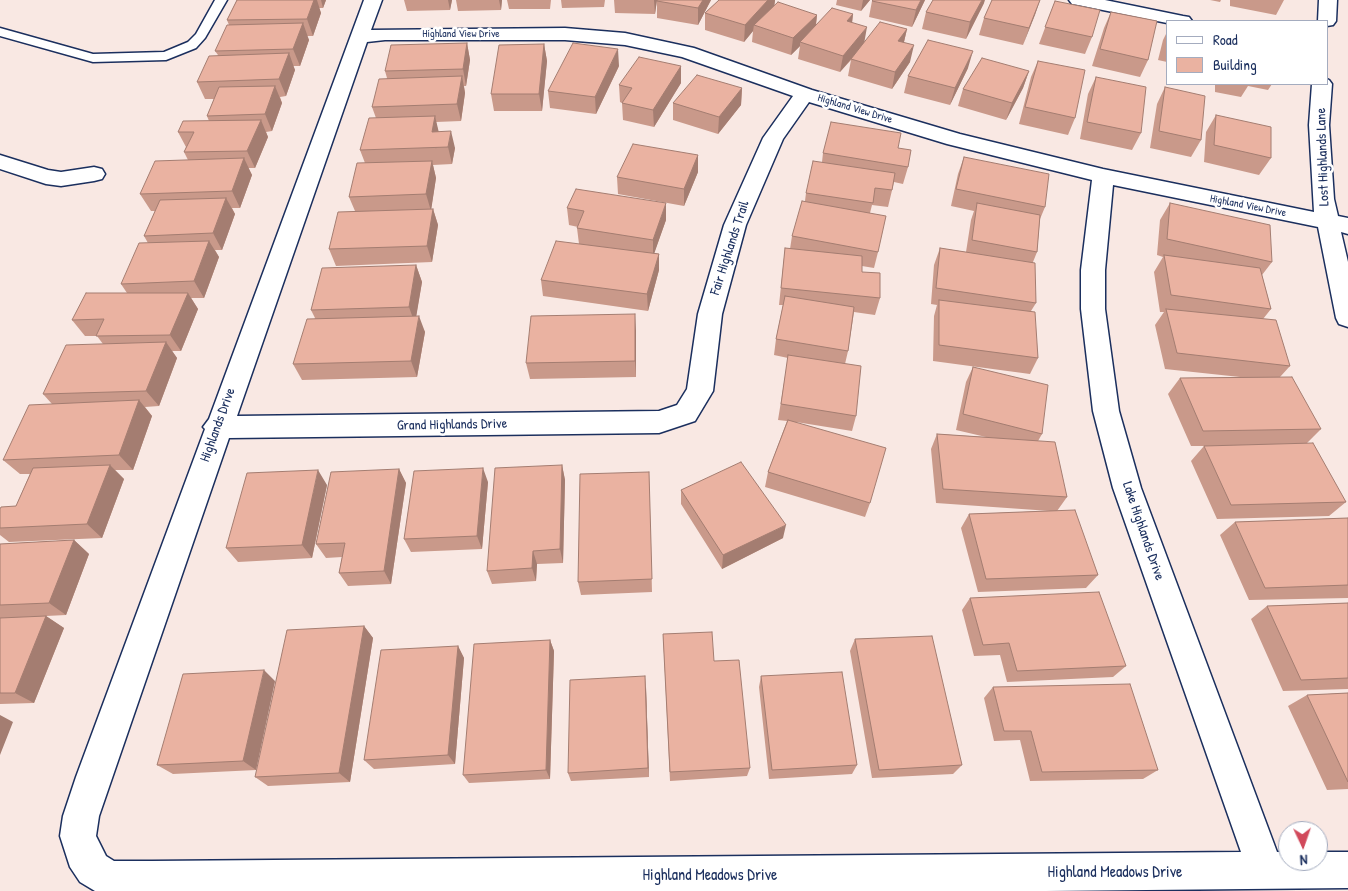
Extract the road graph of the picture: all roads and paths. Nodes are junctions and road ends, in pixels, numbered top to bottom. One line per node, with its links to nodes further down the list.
1 (221, 0): 7 (lane)
2 (373, 0): 8 (street, Highlands Drive)
3 (1078, 0): 5 (street)
4 (1328, 0): 6 (street)
5 (1178, 20)
6 (1326, 20)
7 (0, 32)
8 (359, 37): 10 (street, Highland View Drive); 17 (street, Highlands Drive)
9 (1322, 85): 14 (street, Lost Highlands Lane)
10 (805, 94): 13 (street, Highland View Drive); 16 (street, Fair Highlands Trail)
11 (0, 162): 12 (street)
12 (94, 174)
13 (1103, 176): 14 (street, Highland View Drive); 20 (street, Lake Highlands Drive)
14 (1338, 224): 15 (street, Lost Highlands Lane)
15 (1348, 318)
16 (686, 413): 17 (street, Grand Highlands Drive)
17 (217, 427): 18 (street, Highlands Drive)
18 (83, 854): 20 (street, Highland Meadows Drive)
19 (1348, 870): 20 (street, Highland Meadows Drive)
20 (1266, 872)

